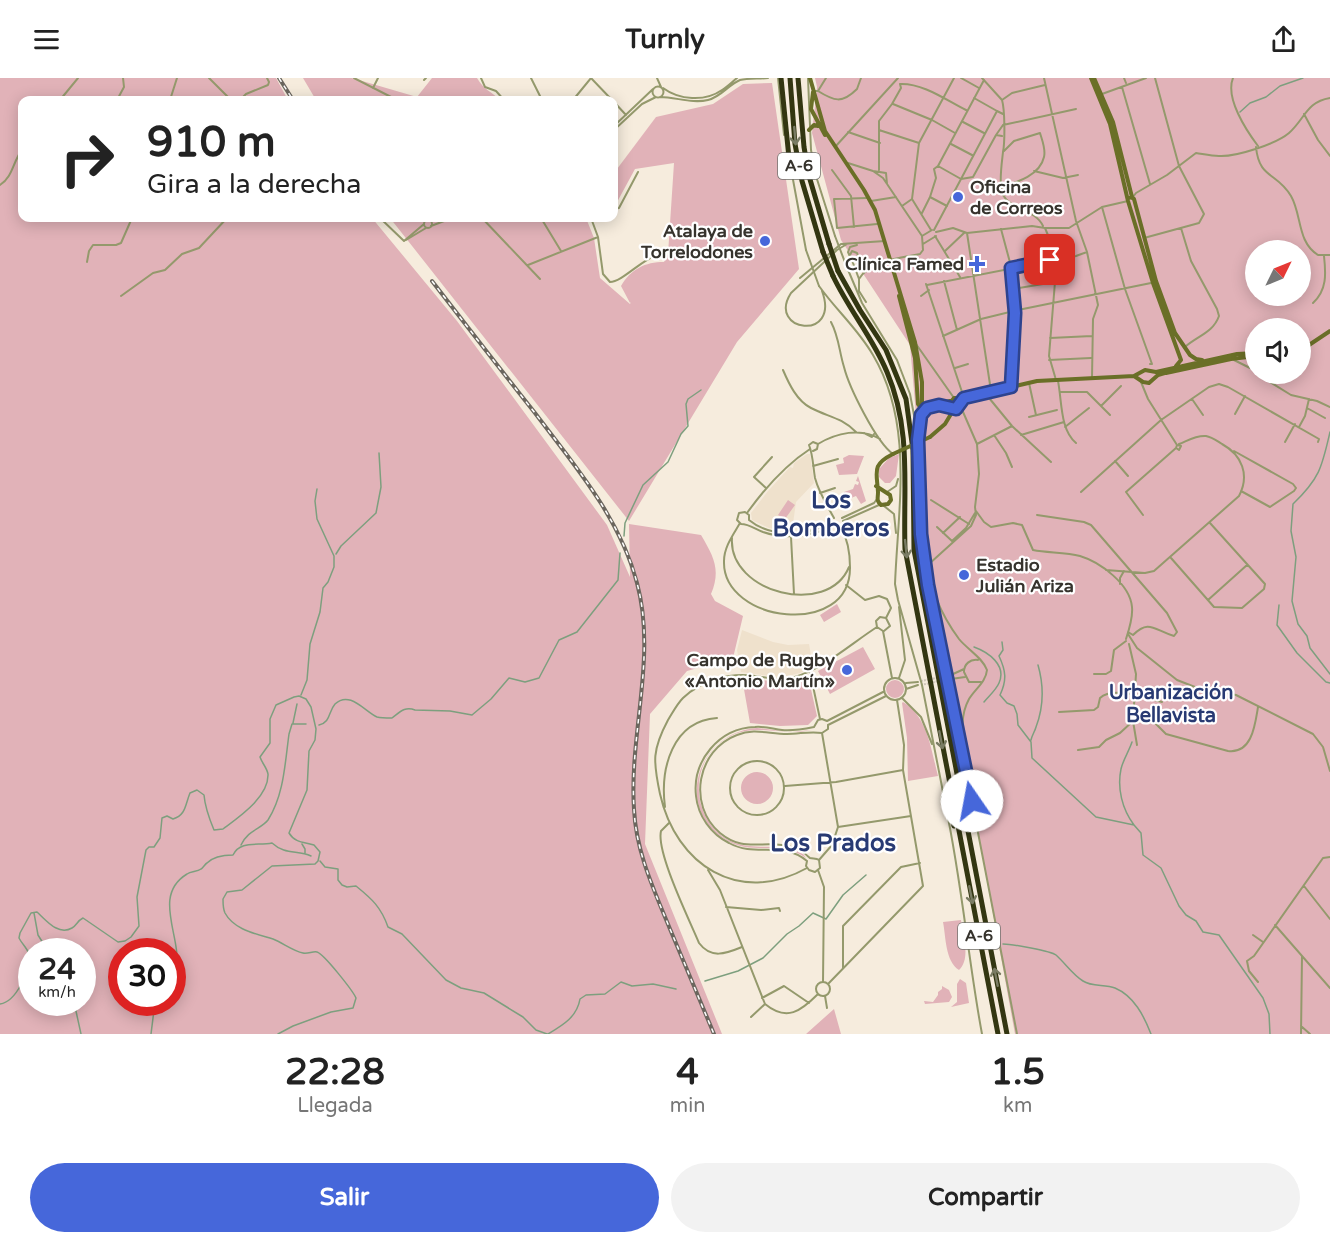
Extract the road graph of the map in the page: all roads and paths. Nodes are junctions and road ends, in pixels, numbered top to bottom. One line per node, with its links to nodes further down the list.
1 (78, 78): 40 (street)
2 (123, 78): 41 (street)
3 (177, 78): 42 (street)
4 (209, 78): 43 (street)
5 (267, 78): 44 (street)
6 (354, 78): 34 (street)
7 (378, 78): 34 (street)
8 (482, 78): 46 (street)
9 (531, 78): 47 (street)
10 (591, 78): 48 (street); 49 (street)
11 (656, 78): 35 (street); 36 (street)
12 (737, 78): 54 (street)
13 (768, 78): 54 (street)
14 (790, 78): 367 (highway, A-6, one-way to 367, bridge)
15 (798, 78): 319 (highway, A-6, bridge)
16 (809, 78): 38 (street); 73 (street)
17 (826, 78): 38 (street)
18 (861, 78): 38 (street)
19 (897, 78): 31 (street); 75 (street)
20 (954, 78): 51 (street)
21 (961, 78): 37 (street)
22 (1044, 78): 32 (street)
23 (1093, 78): 39 (street); 57 (street)
24 (1124, 78): 30 (street)
25 (1146, 78): 33 (street)
26 (1155, 78): 92 (street)
27 (1233, 78): 84 (street)
28 (778, 79): 89 (highway)
29 (983, 79): 37 (street); 56 (street)
30 (1126, 83)
31 (900, 84): 51 (street); 58 (street)
32 (1045, 85): 56 (street); 64 (street)
33 (1122, 87): 39 (street); 102 (street)
34 (374, 88): 45 (street)
35 (655, 88): 36 (street); 50 (street); 66 (street)
36 (662, 88): 50 (street); 55 (street)
37 (979, 88): 52 (street)
38 (816, 91): 72 (street); 83 (street)
39 (1102, 94): 57 (street)
40 (63, 96)
41 (119, 96)
42 (171, 96)
43 (227, 96)
44 (244, 96)
45 (389, 96)
46 (500, 96)
47 (540, 96)
48 (576, 96)
49 (608, 96)
50 (658, 97): 55 (street); 70 (street)
51 (943, 98): 61 (street); 67 (street)
52 (974, 98): 61 (street); 62 (street)
53 (1330, 98): 65 (street)
54 (699, 99): 55 (street)
55 (693, 100)
56 (1002, 100): 63 (street)
57 (1104, 103): 110 (street)
58 (892, 104): 67 (street); 74 (street)
59 (618, 106): 66 (street)
60 (1076, 109): 64 (street)
61 (967, 110): 68 (street)
62 (997, 111): 63 (street); 77 (street)
63 (1003, 114): 71 (street)
64 (1052, 114): 71 (street); 100 (street)
65 (1304, 114): 84 (street); 88 (street)
66 (626, 115): 69 (street)
67 (932, 120): 76 (street); 81 (street)
68 (962, 121): 76 (street); 77 (street)
69 (618, 124)
70 (618, 125)
71 (1003, 125): 78 (street); 79 (street)
72 (820, 127): 73 (street); 109 (street)
73 (809, 130): 250 (street, bridge)
74 (879, 130): 80 (street); 81 (street)
75 (848, 132): 80 (street); 83 (street)
76 (955, 133): 82 (street)
77 (984, 133): 86 (street)
78 (996, 135): 79 (street); 99 (street)
79 (1003, 136): 85 (street)
80 (880, 143): 94 (street)
81 (919, 143): 108 (street)
82 (950, 143): 86 (street); 91 (street)
83 (835, 147): 90 (street)
84 (1257, 147): 92 (street); 147 (street)
85 (1004, 151): 96 (street); 104 (street)
86 (972, 155): 99 (street)
87 (18, 156): 103 (street)
88 (1330, 156)
89 (789, 158): 163 (street, bridge)
90 (844, 161): 95 (street); 109 (street)
91 (938, 166): 99 (street); 106 (street)
92 (1179, 166): 102 (street); 131 (street)
93 (832, 170): 107 (street)
94 (879, 170): 95 (street); 101 (street)
95 (873, 171): 101 (street)
96 (1034, 171): 100 (street); 104 (street)
97 (638, 172): 114 (street)
98 (1078, 175): 100 (street)
99 (962, 178): 112 (street)
100 (1067, 178): 126 (street)
101 (887, 184): 105 (street)
102 (1150, 184): 110 (street)
103 (0, 185)
104 (1001, 187): 130 (street)
105 (896, 197): 109 (street); 111 (street)
106 (930, 197): 112 (street); 115 (street)
107 (851, 198): 109 (street); 129 (street); 129 (street)
108 (912, 199): 111 (street); 115 (street)
109 (869, 200): 125 (street); 138 (street)
110 (1131, 200): 113 (street); 137 (street); 161 (street)
111 (902, 206): 135 (street)
112 (947, 206): 133 (street)
113 (1102, 207): 126 (street); 165 (street)
114 (618, 208)
115 (921, 214): 133 (street)
116 (130, 222): 151 (street)
117 (223, 222): 168 (street)
118 (384, 222): 127 (street)
119 (428, 222): 127 (street)
120 (430, 222): 128 (street)
121 (442, 222): 128 (street)
122 (486, 222): 152 (street)
123 (543, 222): 143 (street)
124 (592, 222): 136 (street)
125 (877, 224): 129 (street); 138 (street)
126 (1077, 224): 130 (street); 144 (street)
127 (425, 226): 128 (street)
128 (431, 226)
129 (854, 227)
130 (1044, 227): 132 (street); 149 (street)
131 (1181, 228): 137 (street); 183 (street)
132 (1001, 229): 134 (street); 153 (street)
133 (934, 232): 134 (street); 135 (street); 141 (street); 142 (street)
134 (966, 233): 142 (street); 155 (street)
135 (922, 236): 141 (street)
136 (598, 237): 143 (street); 145 (street)
137 (1144, 238): 183 (street)
138 (884, 242): 139 (street); 150 (street)
139 (863, 243): 140 (street); 148 (street)
140 (847, 244): 156 (street); 163 (street)
141 (923, 244): 150 (street)
142 (945, 251): 157 (street)
143 (561, 252): 152 (street)
144 (1087, 252): 149 (street); 167 (street)
145 (659, 254)
146 (1330, 255): 147 (street)
147 (1324, 256): 172 (street)
148 (851, 259): 154 (street); 159 (street)
149 (1057, 259): 153 (street); 171 (street)
150 (889, 260): 154 (street); 181 (street); 202 (street)
151 (87, 262)
152 (527, 265): 158 (street)
153 (1011, 268): 155 (street); 164 (street)
154 (864, 271): 159 (street)
155 (975, 275): 157 (street); 174 (street)
156 (800, 278)
157 (960, 278): 160 (street)
158 (540, 279)
159 (859, 279): 170 (street)
160 (944, 281): 166 (street); 176 (street)
161 (1153, 283): 165 (street); 184 (street)
162 (1043, 284): 164 (street)
163 (819, 286): 278 (street)
164 (1013, 289): 173 (street)
165 (1125, 289): 167 (street); 196 (street)
166 (929, 290): 169 (street); 178 (street)
167 (1095, 295): 171 (street); 179 (street)
168 (121, 296)
169 (921, 296)
170 (866, 302)
171 (1053, 303): 173 (street); 180 (street)
172 (1313, 303)
173 (1015, 311): 174 (street); 216 (street)
174 (981, 319): 176 (street); 219 (street)
175 (831, 322): 244 (street)
176 (957, 330): 178 (street)
177 (1330, 331): 182 (street)
178 (943, 336): 199 (street)
179 (1092, 336): 180 (street); 187 (street)
180 (1050, 338): 190 (street)
181 (915, 342): 202 (street); 227 (street)
182 (1311, 344)
183 (1183, 346): 184 (street); 185 (street)
184 (1176, 348): 200 (street)
185 (1190, 355): 188 (street); 198 (street)
186 (1245, 356): 188 (street)
187 (1092, 358): 190 (street); 207 (street)
188 (1219, 358): 191 (street); 198 (street)
189 (1231, 359): 192 (street); 193 (street); 205 (street)
190 (1049, 360): 208 (street)
191 (1245, 360)
192 (1245, 360)
193 (1240, 361): 194 (street); 197 (street)
194 (1245, 362)
195 (968, 364): 199 (street)
196 (1150, 364)
197 (1245, 364)
198 (1189, 365): 200 (street); 205 (street)
199 (955, 368): 227 (street)
200 (1173, 368): 203 (street)
201 (783, 370): 243 (street)
202 (918, 370): 211 (street); 214 (street)
203 (1151, 371): 204 (street); 209 (street)
204 (1141, 372): 206 (street); 210 (street)
205 (1166, 373): 209 (street)
206 (1134, 376): 207 (street); 210 (street)
207 (1092, 378): 208 (street)
208 (1057, 379): 212 (street); 220 (street)
209 (1153, 379): 213 (street)
210 (1141, 380): 213 (street); 218 (street)
211 (922, 382): 214 (street); 228 (street)
212 (1029, 383): 216 (street); 236 (street)
213 (1149, 383): 218 (street)
214 (916, 384): 228 (street)
215 (1272, 384): 223 (street)
216 (1011, 387): 219 (street)
217 (1120, 387): 229 (street)
218 (1144, 391): 241 (street)
219 (991, 392): 221 (street)
220 (1060, 392): 229 (street); 242 (street)
221 (985, 393): 227 (street); 246 (street)
222 (1245, 396): 224 (street); 235 (street); 245 (street)
223 (1300, 398): 225 (street); 231 (street)
224 (1192, 399): 238 (street); 241 (street)
225 (1309, 399): 226 (street); 231 (street)
226 (1317, 401): 231 (street); 232 (street)
227 (956, 403): 230 (street); 265 (street); 269 (street, bridge)
228 (922, 406): 230 (street); 250 (street)
229 (1101, 406): 237 (street)
230 (927, 407): 259 (street)
231 (1308, 407): 240 (street); 248 (street)
232 (1330, 407)
233 (1089, 408): 247 (street)
234 (1057, 410): 236 (street)
235 (1235, 414)
236 (1036, 415): 239 (street)
237 (1110, 415)
238 (1203, 415)
239 (1029, 417)
240 (1325, 418)
241 (1161, 420): 266 (street); 273 (street)
242 (1065, 422): 247 (street); 257 (street)
243 (848, 424): 251 (street); 254 (street)
244 (871, 424): 249 (street); 253 (street)
245 (1295, 424): 248 (street); 261 (street)
246 (1012, 426): 256 (street); 257 (street)
247 (1065, 427): 263 (street)
248 (1299, 427): 262 (street)
249 (875, 431): 255 (street); 258 (street)
250 (917, 431): 259 (street)
251 (856, 432): 252 (street); 254 (street)
252 (861, 432): 253 (street); 255 (street)
253 (867, 432): 255 (street)
254 (849, 433): 264 (street)
255 (874, 435): 258 (street)
256 (994, 435): 265 (street); 277 (street)
257 (1020, 435): 274 (street)
258 (880, 439): 269 (street)
259 (918, 440): 307 (street)
260 (1187, 441): 266 (street); 266 (street); 267 (street)
261 (1285, 442)
262 (1318, 442)
263 (1076, 443)
264 (818, 444): 268 (street); 268 (street)
265 (977, 444): 290 (street)
266 (1177, 446): 292 (street)
267 (1231, 449): 271 (street); 275 (street)
268 (811, 450): 276 (street); 281 (street)
269 (893, 454): 280 (street)
270 (772, 457): 281 (street)
271 (1247, 458): 275 (street); 283 (street)
272 (838, 459): 276 (street)
273 (1115, 461): 279 (street); 285 (street)
274 (1051, 462)
275 (1241, 463): 283 (street)
276 (813, 466): 286 (street)
277 (1012, 467)
278 (900, 473): 284 (street); 308 (street)
279 (1128, 476)
280 (876, 486): 284 (street); 287 (street)
281 (766, 488): 291 (street)
282 (835, 488): 286 (street)
283 (1241, 491): 299 (street)
284 (885, 492): 287 (street); 289 (street)
285 (1081, 492)
286 (820, 493): 295 (street)
287 (878, 497): 289 (street); 296 (street)
288 (931, 500): 294 (street)
289 (881, 505): 296 (street); 308 (street)
290 (976, 512): 301 (street); 312 (street)
291 (747, 513): 297 (street); 298 (street)
292 (1143, 514)
293 (1037, 515): 315 (street)
294 (960, 517): 301 (street); 304 (street)
295 (834, 518): 296 (street); 300 (street)
296 (843, 520): 303 (street)
297 (748, 522): 298 (street); 300 (street); 306 (street)
298 (740, 523): 305 (street)
299 (1210, 523): 309 (street); 310 (street)
300 (833, 525): 303 (street); 306 (street)
301 (970, 525): 304 (street); 321 (street)
302 (937, 527): 304 (street)
303 (841, 528): 311 (street)
304 (943, 533)
305 (732, 535): 318 (street); 320 (street)
306 (791, 537): 320 (street)
307 (922, 549): 321 (street); 359 (street)
308 (897, 554): 322 (street)
309 (1171, 558): 315 (street); 323 (street)
310 (1247, 565): 323 (street); 323 (street)
311 (850, 566): 318 (street); 320 (street)
312 (1106, 570): 313 (street); 316 (street)
313 (1118, 570): 314 (street); 316 (street)
314 (1124, 571): 315 (street); 316 (street); 317 (street)
315 (1131, 571): 327 (street)
316 (1113, 577): 317 (street)
317 (1120, 584): 327 (street)
318 (846, 585): 324 (street)
319 (921, 592): 359 (highway); 400 (highway, A-6, one-way to 319)
320 (794, 594)
321 (934, 596): 328 (street)
322 (898, 600): 334 (street); 353 (street)
323 (1208, 600)
324 (886, 618): 325 (street); 326 (street)
325 (877, 627): 326 (street); 330 (street)
326 (883, 631): 333 (street)
327 (1129, 639): 331 (street); 339 (street); 344 (street)
328 (981, 661): 329 (street); 335 (street)
329 (964, 669): 332 (street); 332 (street)
330 (810, 672): 347 (street); 355 (street)
331 (1094, 674)
332 (965, 677): 335 (street)
333 (892, 678): 334 (street); 338 (street)
334 (899, 678): 336 (street)
335 (983, 681): 359 (street)
336 (905, 683): 337 (street); 337 (street)
337 (906, 689): 341 (street)
338 (884, 692): 340 (street); 349 (street)
339 (1134, 694): 343 (street); 345 (street); 348 (street)
340 (886, 696): 342 (street); 349 (street)
341 (902, 698): 342 (street); 353 (street)
342 (897, 700): 357 (street)
343 (1162, 702)
344 (1258, 707): 348 (street); 358 (street)
345 (1059, 712)
346 (717, 718): 356 (street)
347 (820, 719): 349 (street); 350 (street)
348 (1133, 721): 352 (street); 354 (street)
349 (828, 723): 351 (street)
350 (815, 729): 351 (street); 369 (street); 371 (street)
351 (822, 733): 360 (street)
352 (1137, 745)
353 (934, 747): 362 (street)
354 (1078, 750)
355 (656, 767): 356 (street); 363 (street)
356 (666, 768): 363 (street)
357 (903, 770): 360 (street); 364 (street)
358 (1330, 771)
359 (968, 780): 401 (street)
360 (831, 783): 361 (street); 366 (street)
361 (784, 786): 361 (street)
362 (944, 797): 367 (highway); 398 (street)
363 (666, 812): 365 (street)
364 (911, 816): 366 (street); 372 (street)
365 (669, 823): 374 (street); 383 (street)
366 (838, 827): 370 (street)
367 (959, 838): 399 (highway, A-6, one-way to 399)
368 (1330, 857): 376 (street)
369 (810, 858): 370 (street); 371 (street)
370 (819, 860): 375 (street)
371 (807, 861): 373 (street)
372 (920, 863): 385 (street); 385 (street)
373 (807, 868): 374 (street); 375 (street)
374 (708, 870): 377 (street)
375 (818, 870): 386 (street)
376 (1304, 885): 379 (street); 380 (street)
377 (726, 907): 378 (street); 383 (street)
378 (780, 911)
379 (1330, 919)
380 (1275, 925): 382 (street); 384 (street)
381 (1253, 935): 382 (street)
382 (1263, 942): 387 (street)
383 (742, 947): 392 (street)
384 (1302, 956): 389 (street); 397 (street)
385 (843, 969): 388 (street)
386 (824, 982): 388 (street); 390 (street)
387 (1258, 982)
388 (828, 984): 391 (street)
389 (1330, 988)
390 (818, 994): 391 (street); 393 (street)
391 (825, 996): 395 (street)
392 (762, 998): 393 (street); 394 (street)
393 (809, 1003): 394 (street)
394 (765, 1004): 396 (street)
395 (827, 1008)
396 (751, 1017)
397 (1300, 1025): 402 (street); 403 (street)
398 (982, 1034)
399 (998, 1034)
400 (1007, 1034)
401 (1017, 1034)
402 (1301, 1034)
403 (1310, 1034)

